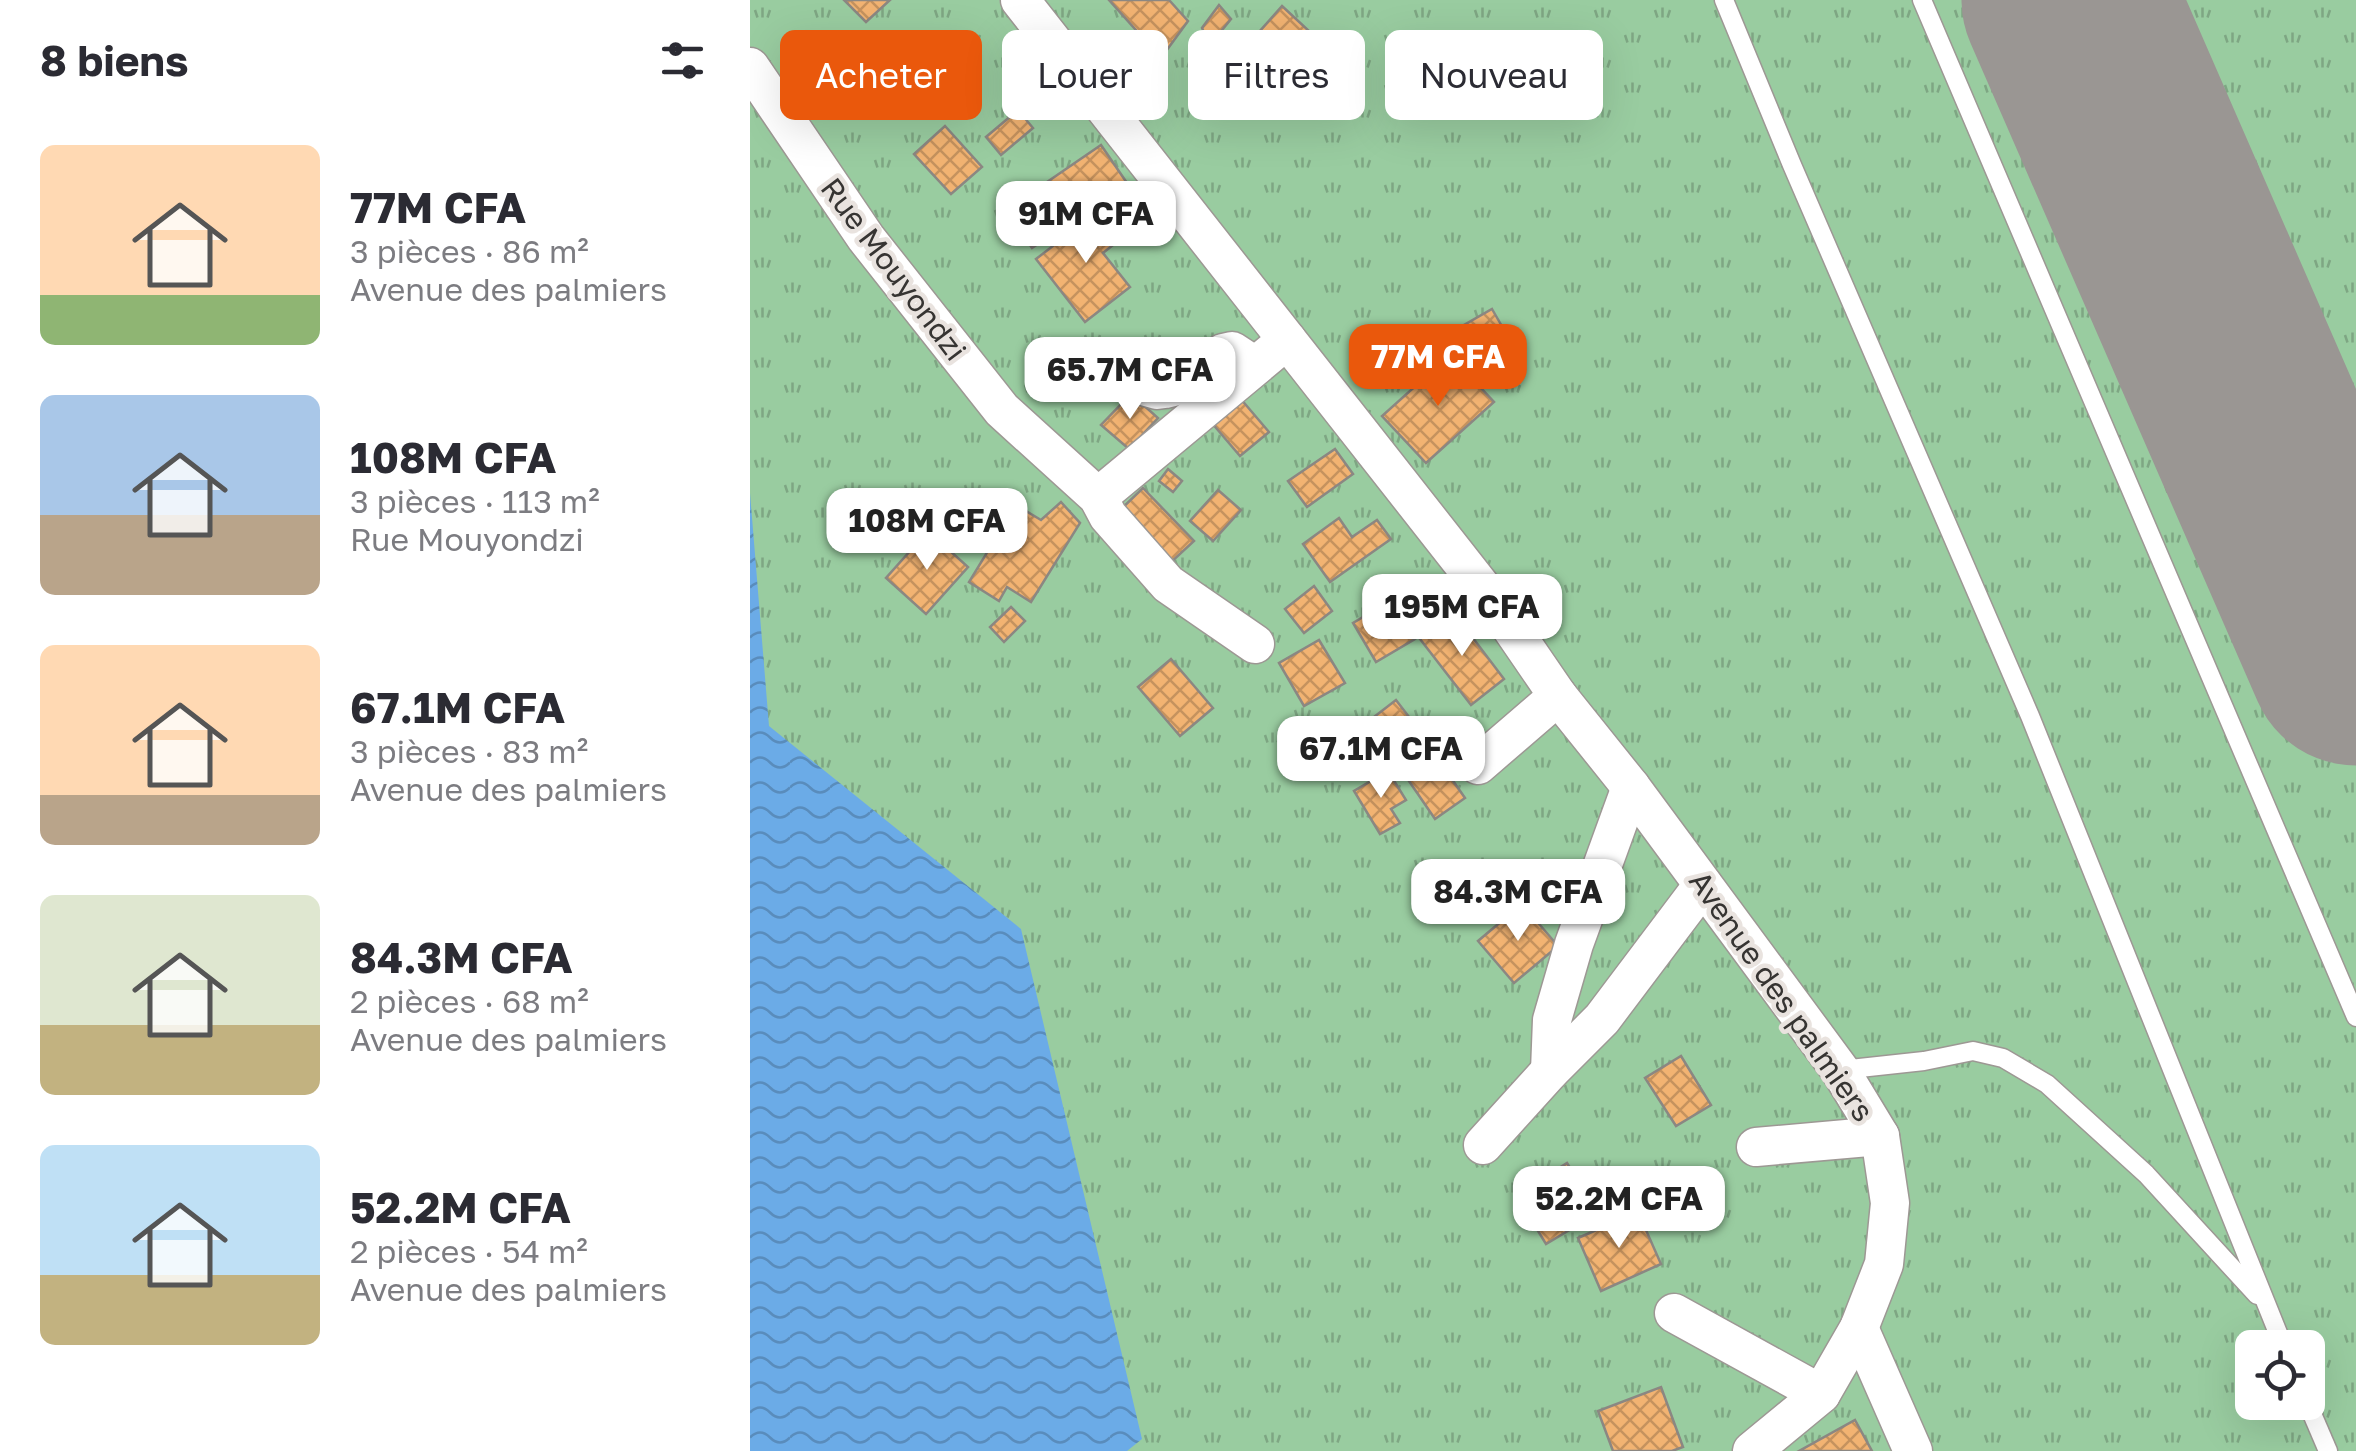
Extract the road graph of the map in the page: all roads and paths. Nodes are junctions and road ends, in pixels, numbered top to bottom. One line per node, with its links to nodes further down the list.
1 (1020, 0): 5 (street, Avenue des palmiers)
2 (1724, 0): 20 (lane)
3 (1922, 0): 14 (lane)
4 (750, 67): 8 (street, Rue Mouyondzi)
5 (1287, 340): 6 (street); 10 (street, Avenue des palmiers)
6 (1255, 366): 7 (street); 8 (street)
7 (1121, 380)
8 (1098, 498): 9 (street, Rue Mouyondzi)
9 (1255, 644)
10 (1558, 696): 11 (street); 12 (street, Avenue des palmiers)
11 (1478, 765)
12 (1630, 787): 13 (street, Avenue des palmiers); 16 (street)
13 (1703, 885): 15 (street, Avenue des palmiers); 16 (street)
14 (2356, 1018)
15 (1840, 1070): 17 (street, Avenue des palmiers); 20 (lane)
16 (1550, 1071): 18 (street)
17 (1880, 1136): 19 (street); 22 (street, Avenue des palmiers)
18 (1483, 1145)
19 (1756, 1147)
20 (2266, 1306): 23 (lane)
21 (1674, 1313): 24 (street)
22 (1859, 1328): 24 (street, Avenue des palmiers); 27 (street)
23 (2276, 1330)
24 (1821, 1394): 26 (street, Avenue des palmiers)
25 (2315, 1420): 28 (lane)
26 (1752, 1451)
27 (1913, 1451)
28 (2328, 1451)

